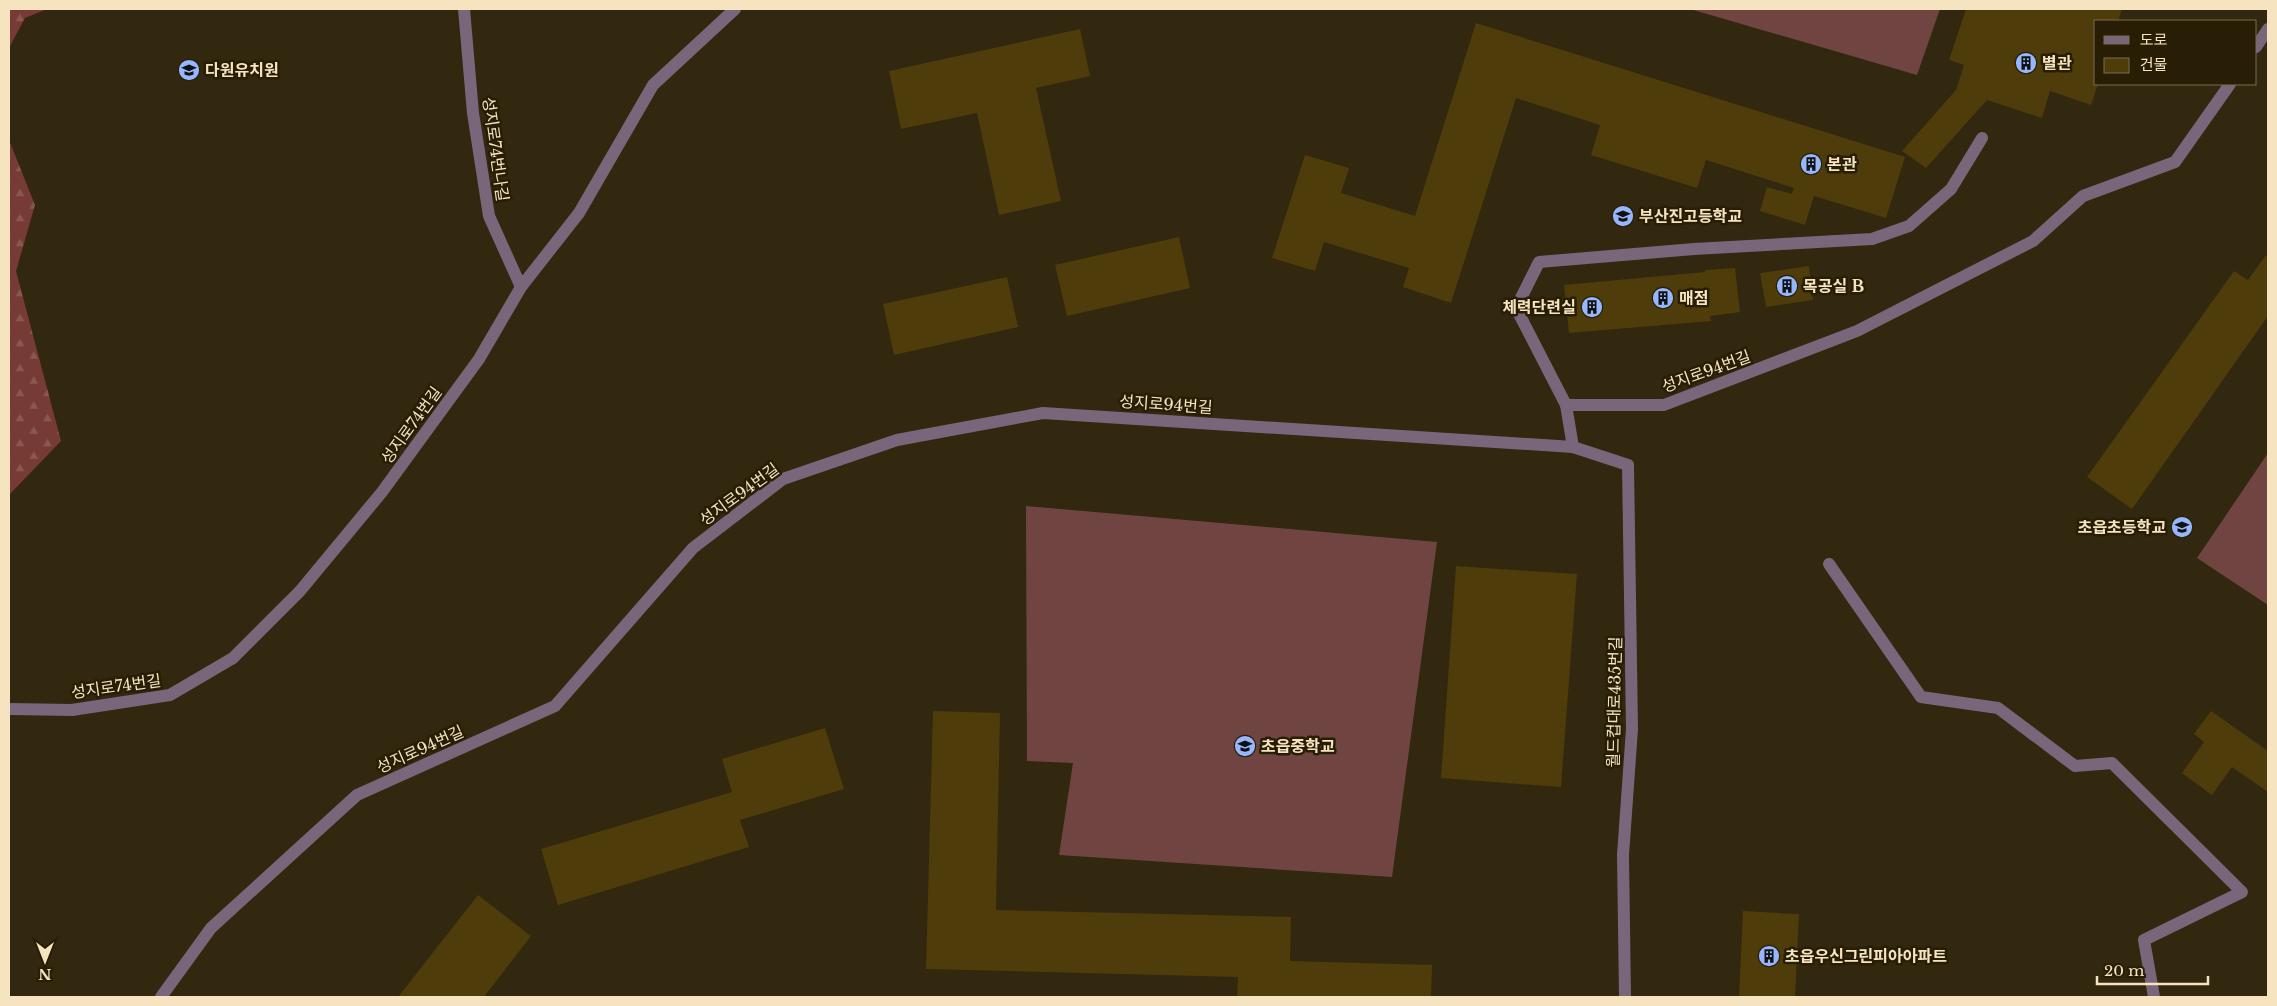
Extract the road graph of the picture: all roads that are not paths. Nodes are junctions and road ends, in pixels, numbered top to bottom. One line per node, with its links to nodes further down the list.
1 (464, 9): 7 (street, 성지로74번나길)
2 (735, 9): 7 (street, 성지로74번길)
3 (2268, 30): 4 (street)
4 (2257, 46)
5 (2229, 85): 8 (street, 성지로94번길)
6 (1982, 138): 8 (street)
7 (521, 287): 11 (street, 성지로74번길)
8 (1566, 405): 9 (street)
9 (1573, 447): 12 (street, 성지로94번길); 13 (street, 월드컵대로435번길)
10 (1829, 564): 14 (street)
11 (9, 709)
12 (161, 997)
13 (1625, 997)
14 (2154, 997)

